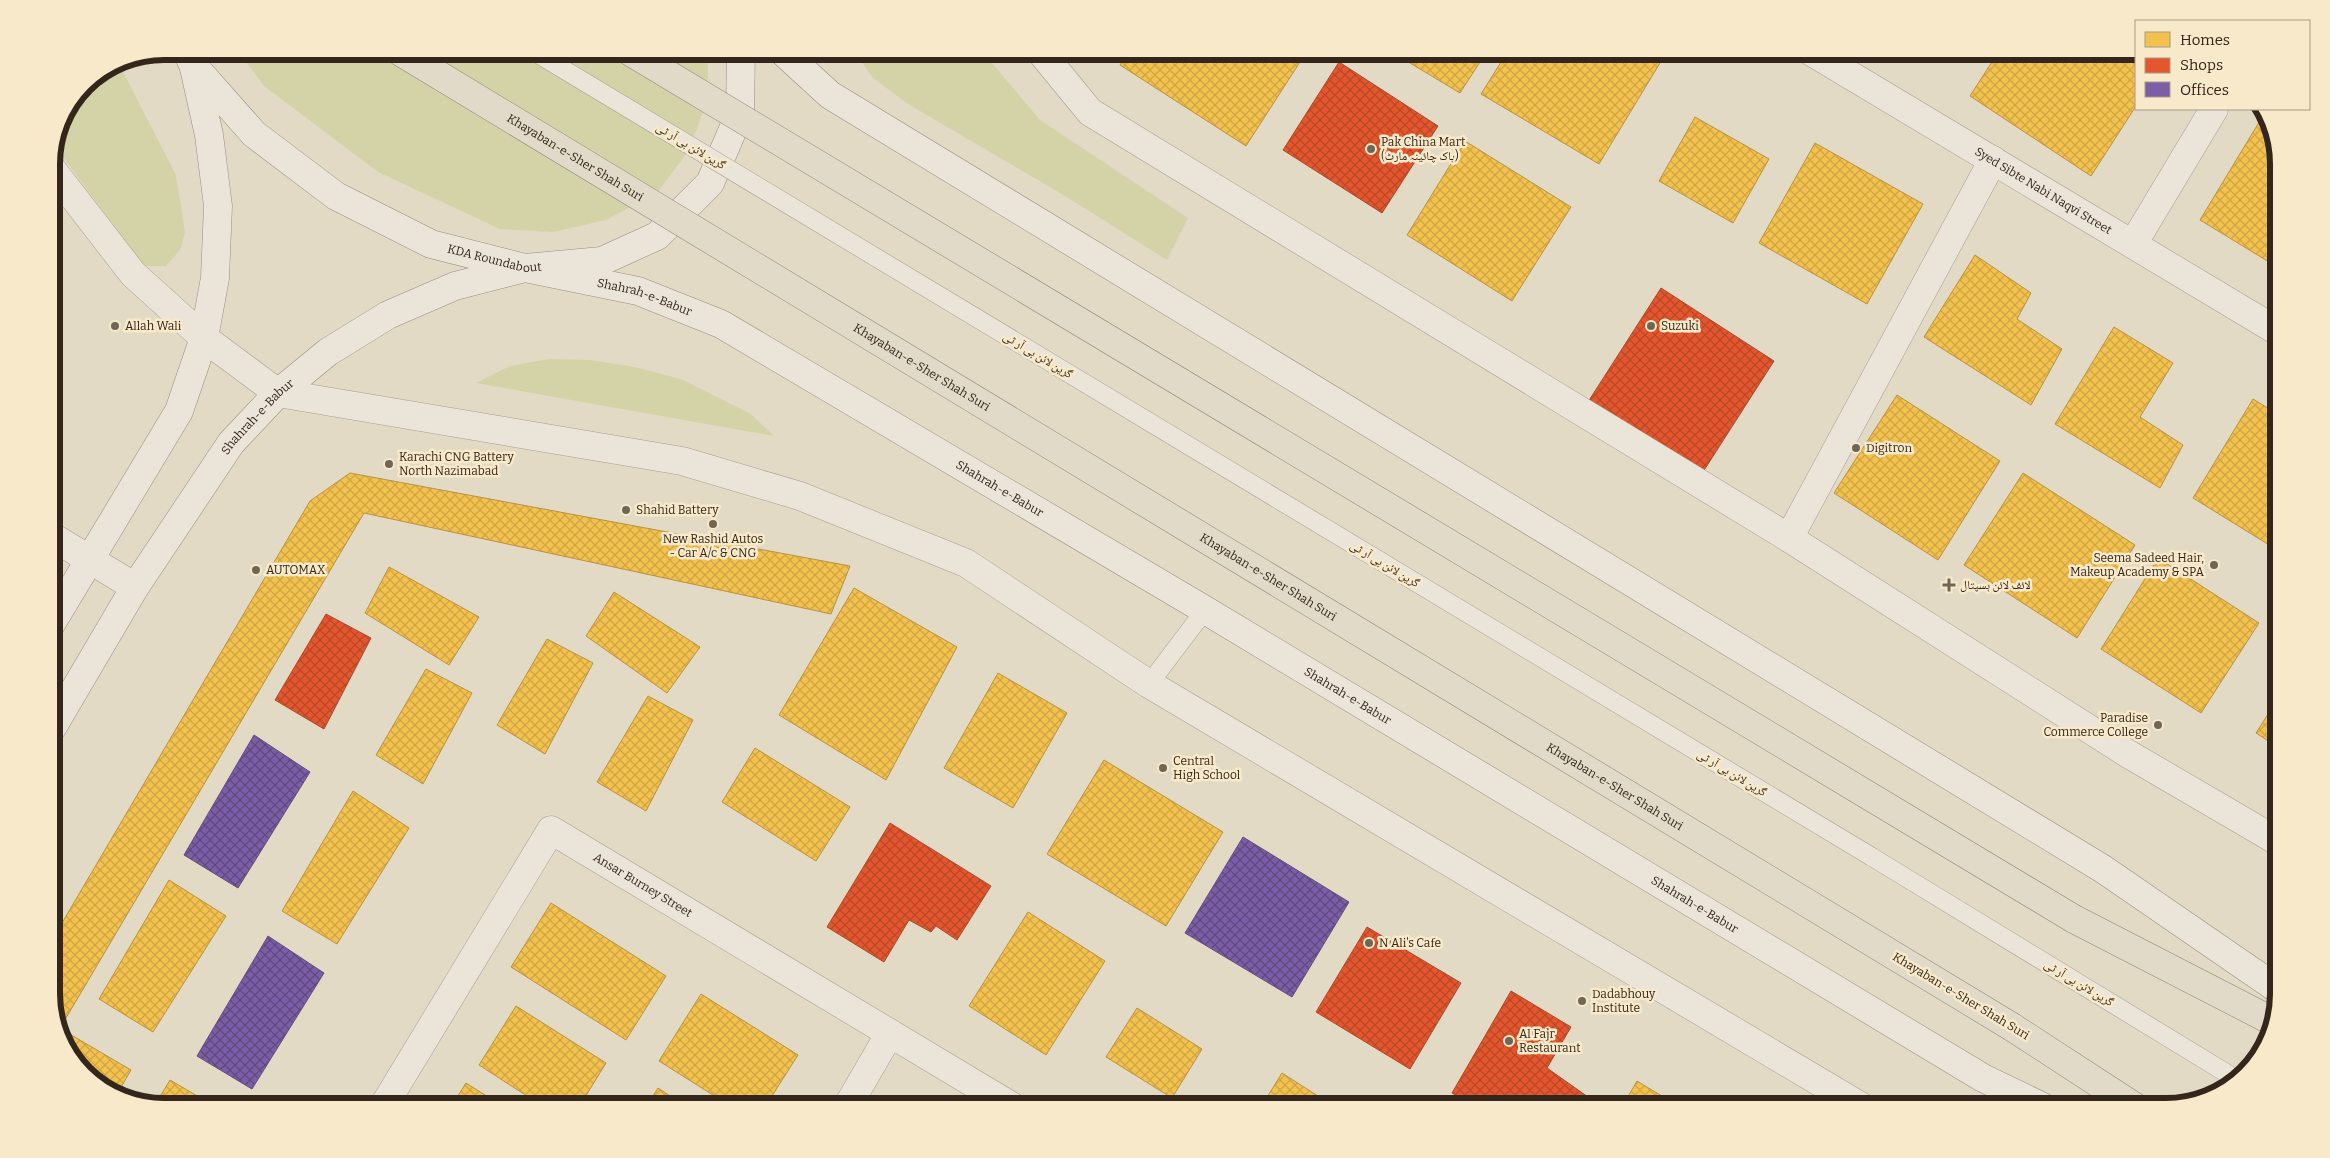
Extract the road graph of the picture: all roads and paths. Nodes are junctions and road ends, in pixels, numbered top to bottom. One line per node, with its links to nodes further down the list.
1 (188, 60): 16 (street)
2 (190, 60): 14 (street, KDA Roundabout)
3 (414, 60): 36 (main road, Khayaban-e-Sher Shah Suri, bridge)
4 (548, 60): 30 (lane, گرین لائن بی آر ٹی, bridge)
5 (644, 60): 28 (main road, bridge)
6 (741, 60): 14 (street, KDA Roundabout)
7 (792, 60): 27 (street)
8 (1047, 60): 18 (street)
9 (1825, 60): 11 (street, Syed Sibte Nabi Naqvi Street)
10 (2213, 110): 13 (street)
11 (1993, 160): 13 (street, Syed Sibte Nabi Naqvi Street); 18 (street)
12 (60, 178): 16 (street)
13 (2133, 244): 15 (street, Syed Sibte Nabi Naqvi Street)
14 (525, 268): 17 (street, Shahrah-e-Babur); 22 (street, Shahrah-e-Babur)
15 (2270, 327)
16 (204, 338): 17 (street); 20 (street)
17 (278, 393): 21 (street, Shahrah-e-Babur); 24 (street)
18 (1789, 538): 26 (street)
19 (60, 541): 20 (street)
20 (90, 561): 21 (street); 23 (street)
21 (135, 587): 25 (street, Shahrah-e-Babur)
22 (1204, 610): 24 (lane); 35 (street, Shahrah-e-Babur)
23 (60, 611)
24 (1149, 684): 34 (street)
25 (60, 714)
26 (2270, 837)
27 (2270, 984)
28 (2267, 1018)
29 (890, 1033): 31 (street, Ansar Burney Street); 32 (street); 33 (street, Ansar Burney Street)
30 (2231, 1076)
31 (387, 1098)
32 (852, 1098)
33 (998, 1098)
34 (1847, 1098)
35 (2024, 1098)
36 (2121, 1098)

